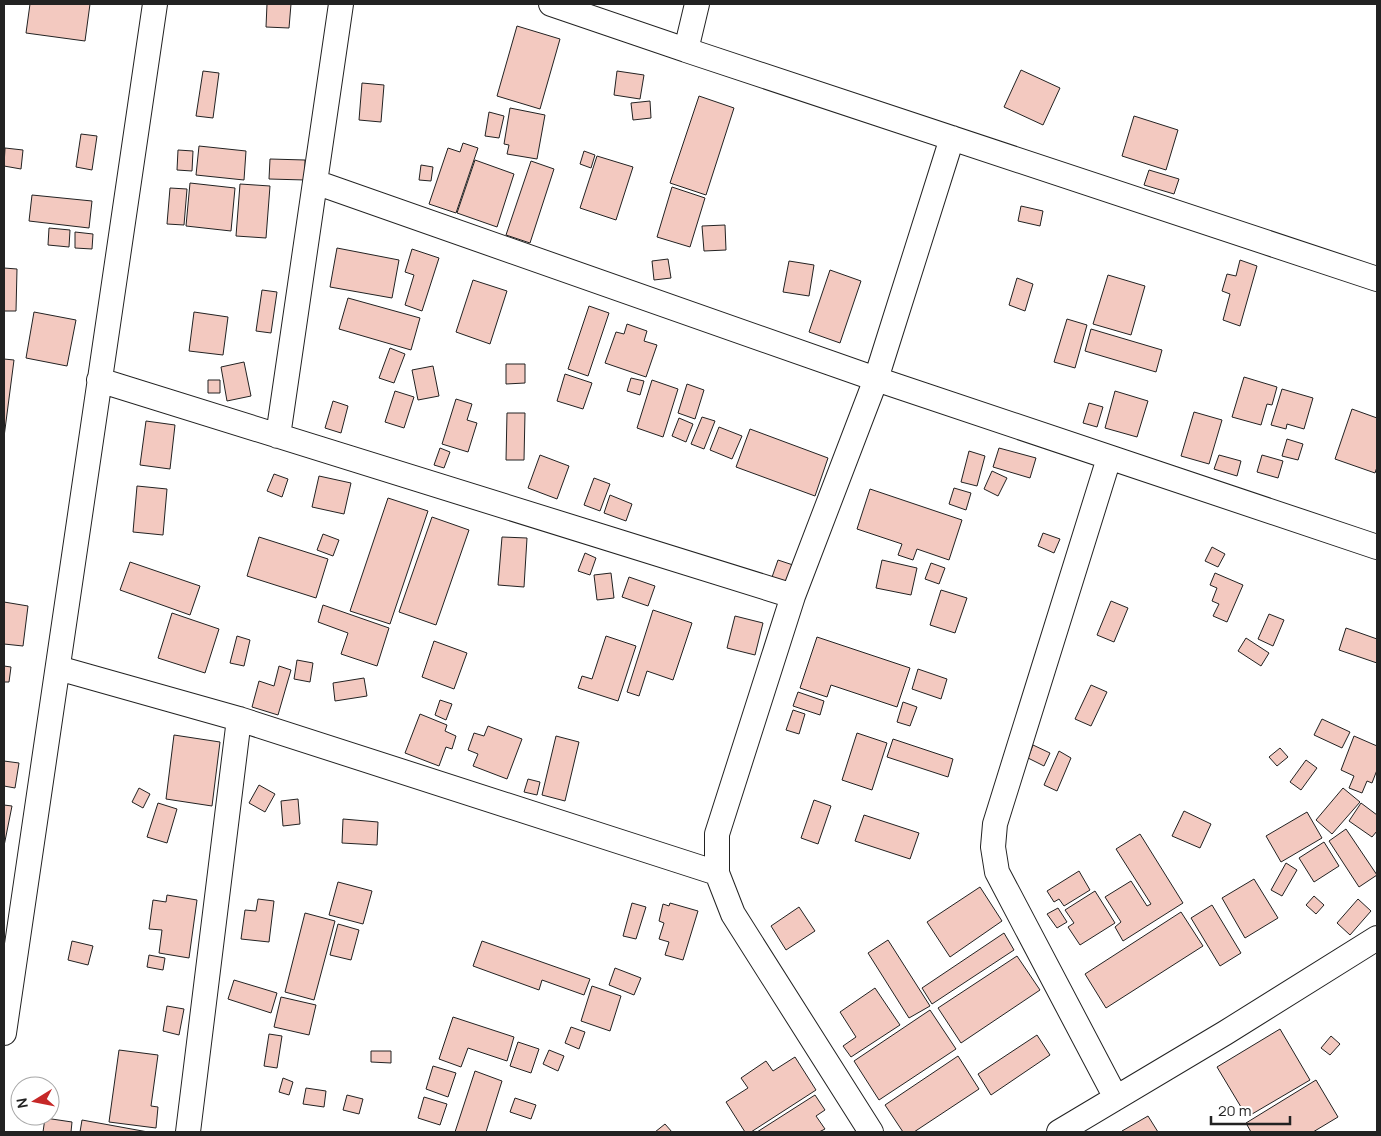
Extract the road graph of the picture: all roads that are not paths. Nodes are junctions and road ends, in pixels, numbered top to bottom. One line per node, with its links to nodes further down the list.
1 (154, 4): 10 (street)
2 (342, 4): 7 (street)
3 (551, 4): 5 (street)
4 (697, 4): 5 (street)
5 (686, 50): 6 (street)
6 (952, 138): 8 (street); 9 (street)
7 (315, 182): 9 (street); 11 (street)
8 (1377, 279)
9 (876, 379): 12 (street); 14 (street)
10 (99, 380): 11 (street); 15 (street)
11 (278, 436): 14 (street)
12 (1109, 458): 13 (street); 20 (street)
13 (1377, 547)
14 (793, 596): 17 (street)
15 (58, 668): 16 (street); 19 (street)
16 (239, 718): 17 (street); 21 (street)
17 (717, 873): 22 (street)
18 (1377, 938): 20 (street)
19 (4, 1033)
20 (1116, 1098): 23 (street)
21 (188, 1132)
22 (871, 1132)
23 (1059, 1132)

